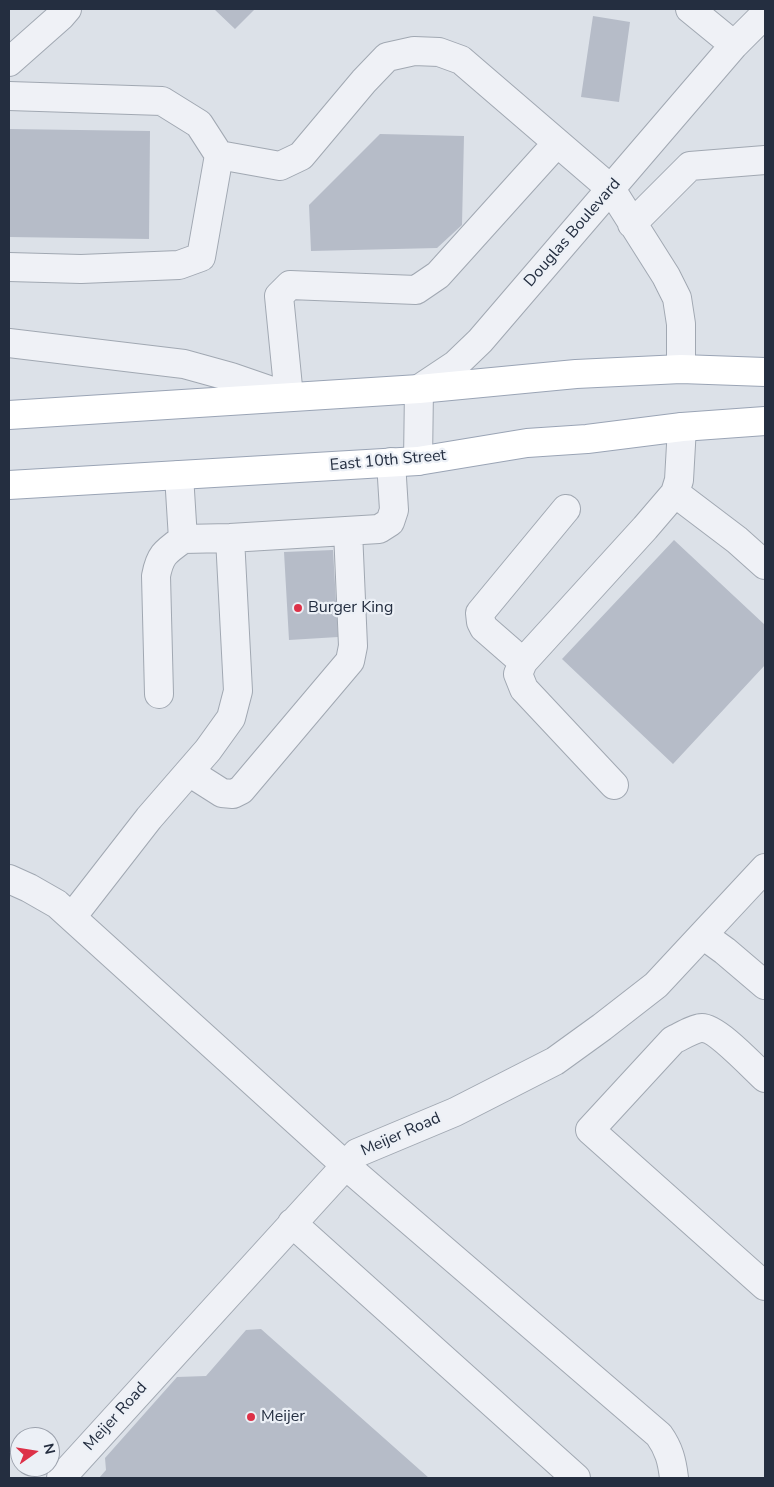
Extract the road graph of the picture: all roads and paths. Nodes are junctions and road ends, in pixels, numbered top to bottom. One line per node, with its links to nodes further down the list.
1 (66, 9): 5 (street)
2 (690, 9): 4 (street)
3 (765, 14): 4 (street, Douglas Boulevard)
4 (734, 45): 10 (street, Douglas Boulevard)
5 (9, 62)
6 (9, 96): 8 (street)
7 (557, 143): 8 (street); 10 (street); 17 (street)
8 (219, 155): 12 (street)
9 (765, 160): 11 (street)
10 (611, 189): 11 (street); 16 (street, Douglas Boulevard)
11 (632, 224): 14 (street)
12 (9, 267)
13 (9, 343): 17 (street)
14 (681, 369): 15 (main road); 16 (main road)
15 (765, 372)
16 (419, 389): 17 (main road); 21 (street)
17 (289, 398): 18 (main road)
18 (9, 415)
19 (765, 421): 20 (main road, East 10th Street)
20 (682, 427): 21 (main road, East 10th Street); 25 (street)
21 (418, 461): 22 (main road, East 10th Street)
22 (391, 462): 23 (main road, East 10th Street); 27 (street)
23 (179, 475): 24 (main road, East 10th Street); 29 (street)
24 (9, 485)
25 (675, 493): 30 (street); 31 (street)
26 (566, 509): 31 (street)
27 (348, 531): 28 (street); 33 (street)
28 (230, 538): 29 (street); 33 (street)
29 (183, 539): 32 (street)
30 (765, 565)
31 (523, 662): 34 (street)
32 (159, 694)
33 (189, 772): 37 (street)
34 (614, 785)
35 (765, 868): 38 (street, Meijer Road)
36 (9, 879): 37 (street)
37 (72, 917): 41 (street)
38 (703, 936): 39 (street); 41 (street, Meijer Road)
39 (765, 984)
40 (765, 1078): 43 (street)
41 (345, 1165): 42 (street, Meijer Road); 46 (street)
42 (292, 1223): 44 (street, Meijer Road); 45 (street)
43 (765, 1286)
44 (60, 1478)
45 (576, 1478)
46 (674, 1478)

